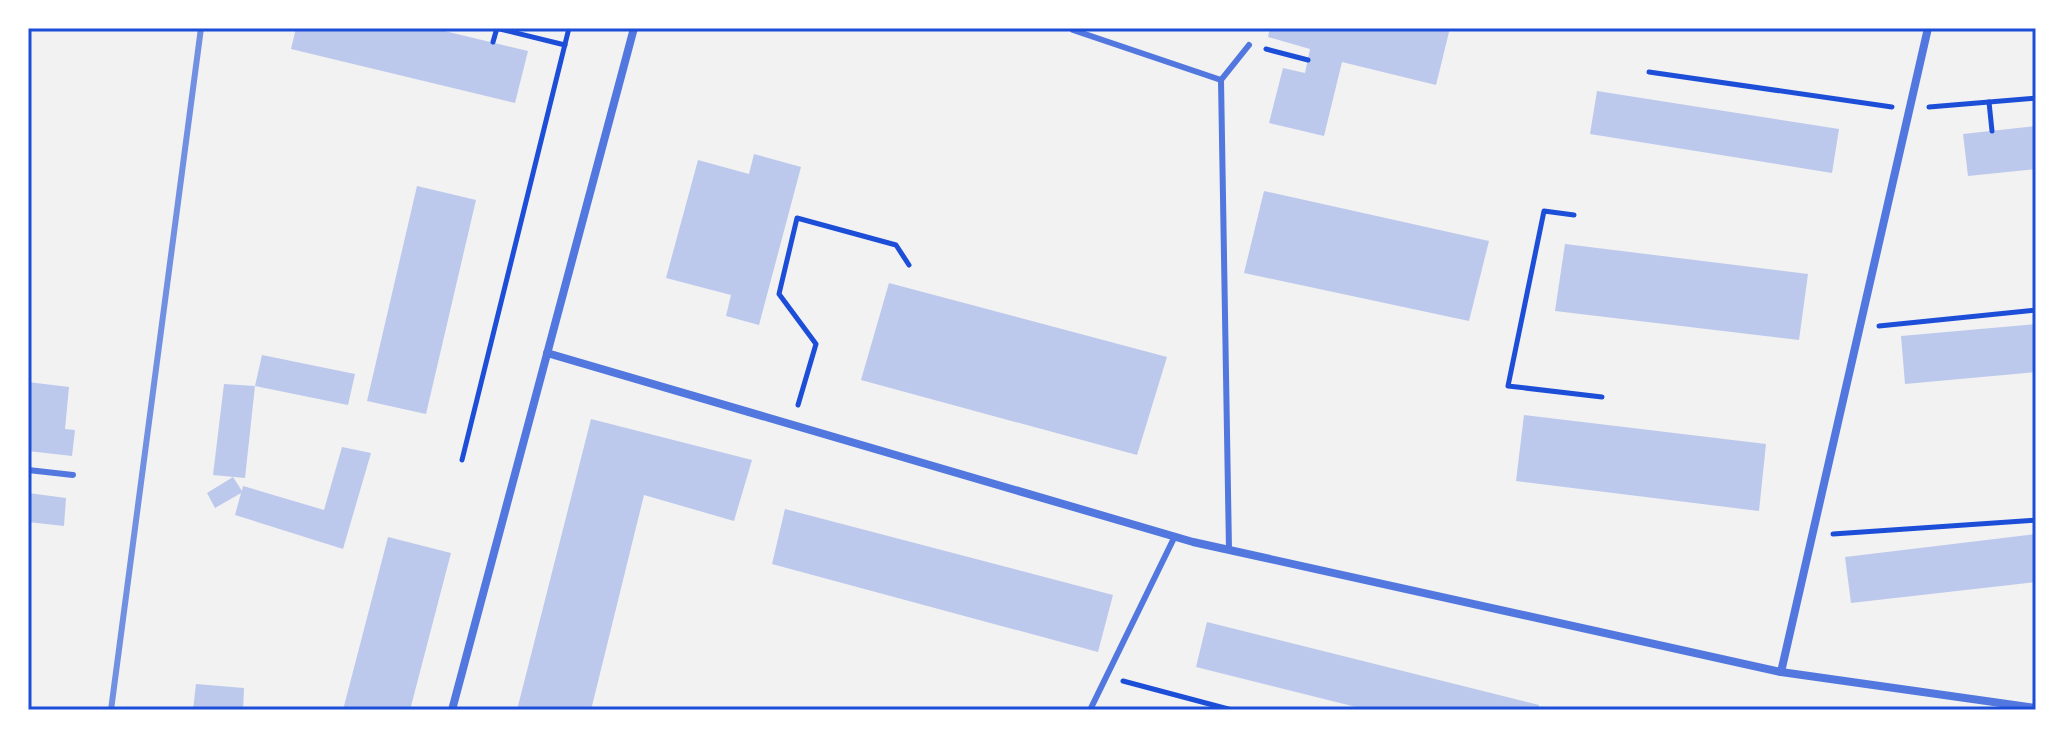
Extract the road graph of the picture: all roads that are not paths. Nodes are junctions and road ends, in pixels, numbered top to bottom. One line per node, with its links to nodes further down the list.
1 (634, 28): 6 (street)
2 (1928, 28): 11 (street)
3 (1073, 30): 5 (lane)
4 (1249, 45): 5 (lane)
5 (1221, 80): 10 (lane)
6 (547, 353): 9 (street); 13 (street)
7 (28, 470): 8 (lane)
8 (73, 475)
9 (1175, 536): 10 (street); 14 (lane)
10 (1229, 550): 11 (street)
11 (1781, 672): 12 (street)
12 (2036, 708)
13 (452, 710)
14 (1090, 710)

